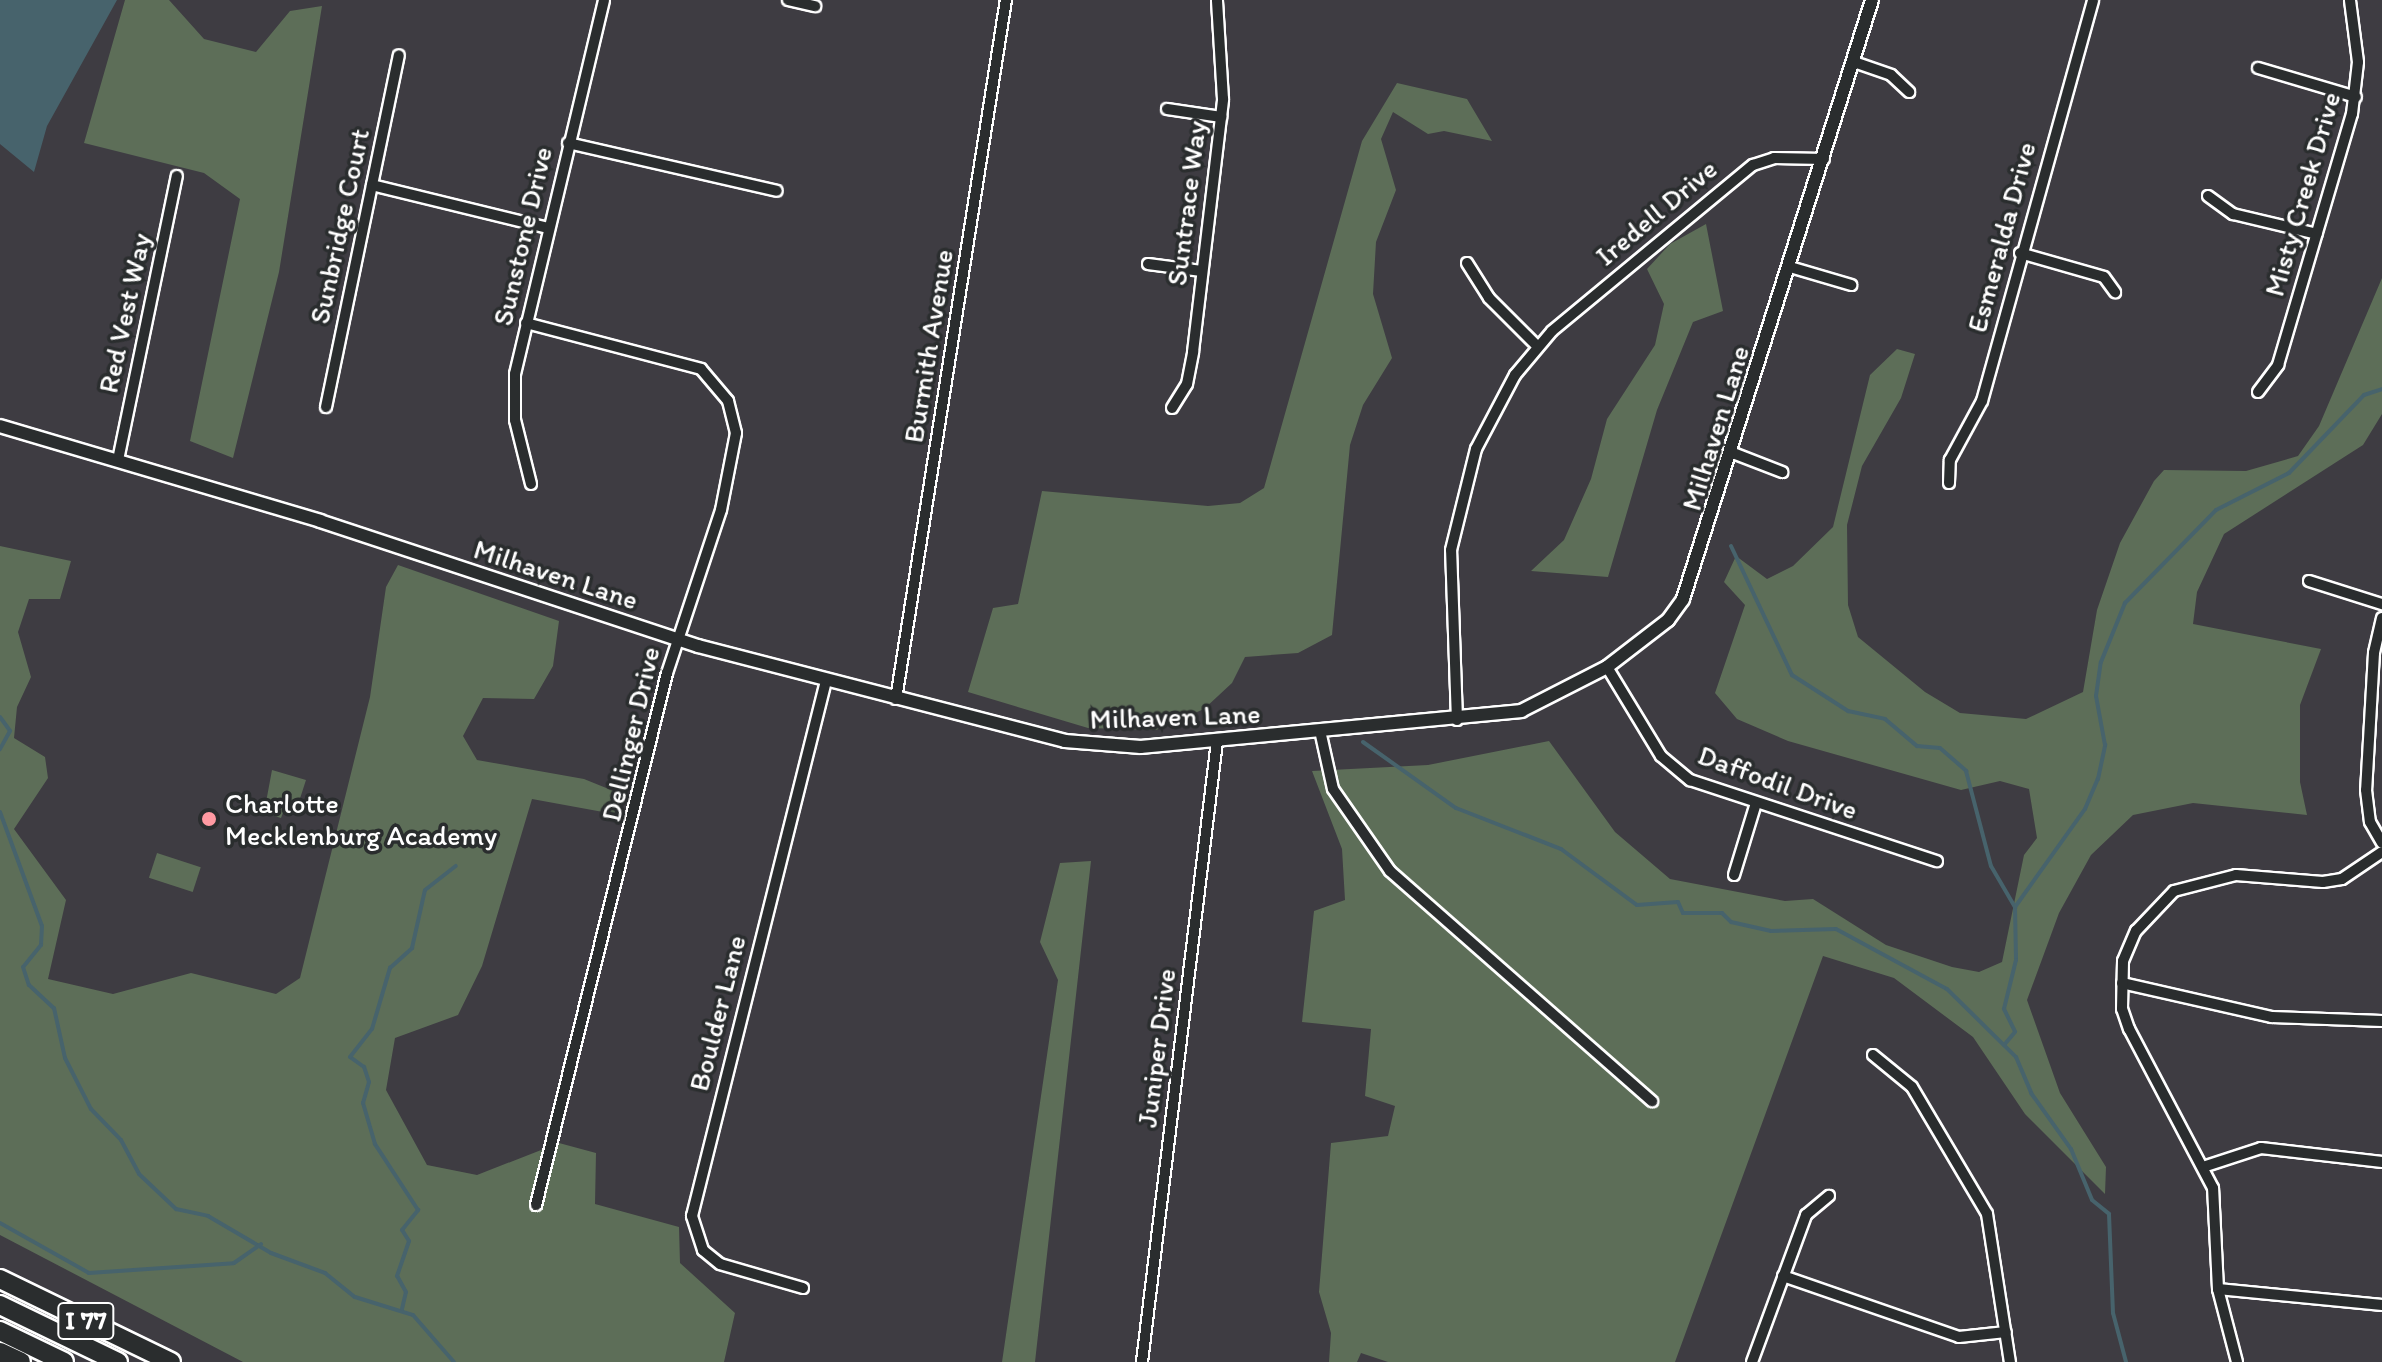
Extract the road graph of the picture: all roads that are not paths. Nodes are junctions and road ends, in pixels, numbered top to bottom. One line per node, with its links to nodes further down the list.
1 (604, 0): 16 (street, Sunstone Drive)
2 (788, 0): 8 (street)
3 (1006, 0): 48 (street, Burmith Avenue)
4 (1217, 0): 15 (street, Suntrace Way)
5 (1872, 0): 10 (street, Milhaven Lane)
6 (2093, 0): 24 (street, Esmeralda Drive)
7 (2350, 0): 13 (street, Misty Creek Drive)
8 (815, 6)
9 (399, 56): 19 (street, Sunbridge Court)
10 (1854, 62): 12 (street); 17 (street, Milhaven Lane)
11 (2258, 68): 13 (street)
12 (1909, 92)
13 (2356, 97): 23 (street, Misty Creek Drive)
14 (1167, 109): 15 (street)
15 (1221, 117): 28 (street, Suntrace Way)
16 (568, 143): 20 (street); 22 (street, Sunstone Drive)
17 (1824, 159): 27 (street, Milhaven Lane); 32 (street, Iredell Drive)
18 (177, 176): 38 (street, Red Vest Way)
19 (372, 185): 22 (street); 34 (street, Sunbridge Court)
20 (777, 191)
21 (2208, 196): 23 (street)
22 (548, 228): 31 (street, Sunstone Drive)
23 (2317, 234): 33 (street, Misty Creek Drive)
24 (2020, 253): 30 (street); 40 (street, Esmeralda Drive)
25 (1467, 263): 32 (street)
26 (1148, 264): 28 (street)
27 (1790, 267): 29 (street); 37 (street, Milhaven Lane)
28 (1202, 271): 35 (street, Suntrace Way)
29 (1851, 285)
30 (2115, 292)
31 (526, 323): 41 (street, Sunstone Drive); 45 (street, Dellinger Drive)
32 (1537, 346): 49 (street, Iredell Drive)
33 (2258, 392)
34 (326, 407)
35 (1172, 408)
36 (0, 426): 38 (street, Milhaven Lane)
37 (1733, 453): 39 (street); 46 (street, Milhaven Lane)
38 (118, 460): 45 (street, Milhaven Lane)
39 (1782, 472)
40 (1949, 483)
41 (531, 484)
42 (2309, 581): 43 (street)
43 (2382, 604)
44 (2382, 618): 53 (street)
45 (677, 639): 47 (street, Milhaven Lane); 64 (street, Dellinger Drive)
46 (1607, 667): 49 (street, Milhaven Lane); 52 (street, Daffodil Drive)
47 (826, 681): 48 (street, Milhaven Lane); 67 (street, Boulder Lane)
48 (896, 699): 51 (street, Milhaven Lane)
49 (1457, 720): 50 (street, Milhaven Lane)
50 (1321, 735): 51 (street, Milhaven Lane); 60 (street)
51 (1217, 741): 78 (street, Juniper Drive)
52 (1756, 803): 55 (street, Daffodil Drive); 56 (street)
53 (2382, 843)
54 (2382, 852): 57 (street)
55 (1937, 861)
56 (1734, 875)
57 (2122, 983): 58 (street); 62 (street)
58 (2382, 1021)
59 (1873, 1055): 72 (street)
60 (1652, 1101)
61 (2382, 1162): 62 (street)
62 (2206, 1166): 68 (street)
63 (1829, 1196): 65 (street)
64 (536, 1205)
65 (1783, 1276): 72 (street); 79 (street)
66 (0, 1279): 77 (highway, I 77)
67 (803, 1288)
68 (2218, 1289): 70 (street); 81 (street)
69 (0, 1305): 76 (highway, I 77)
70 (2382, 1305)
71 (0, 1331): 75 (highway, I 77)
72 (2006, 1332): 80 (street)
73 (0, 1352): 74 (highway, I 77)
74 (21, 1362)
75 (64, 1362)
76 (118, 1362)
77 (171, 1362)
78 (1142, 1362)
79 (1752, 1362)
80 (2010, 1362)
81 (2237, 1362)

